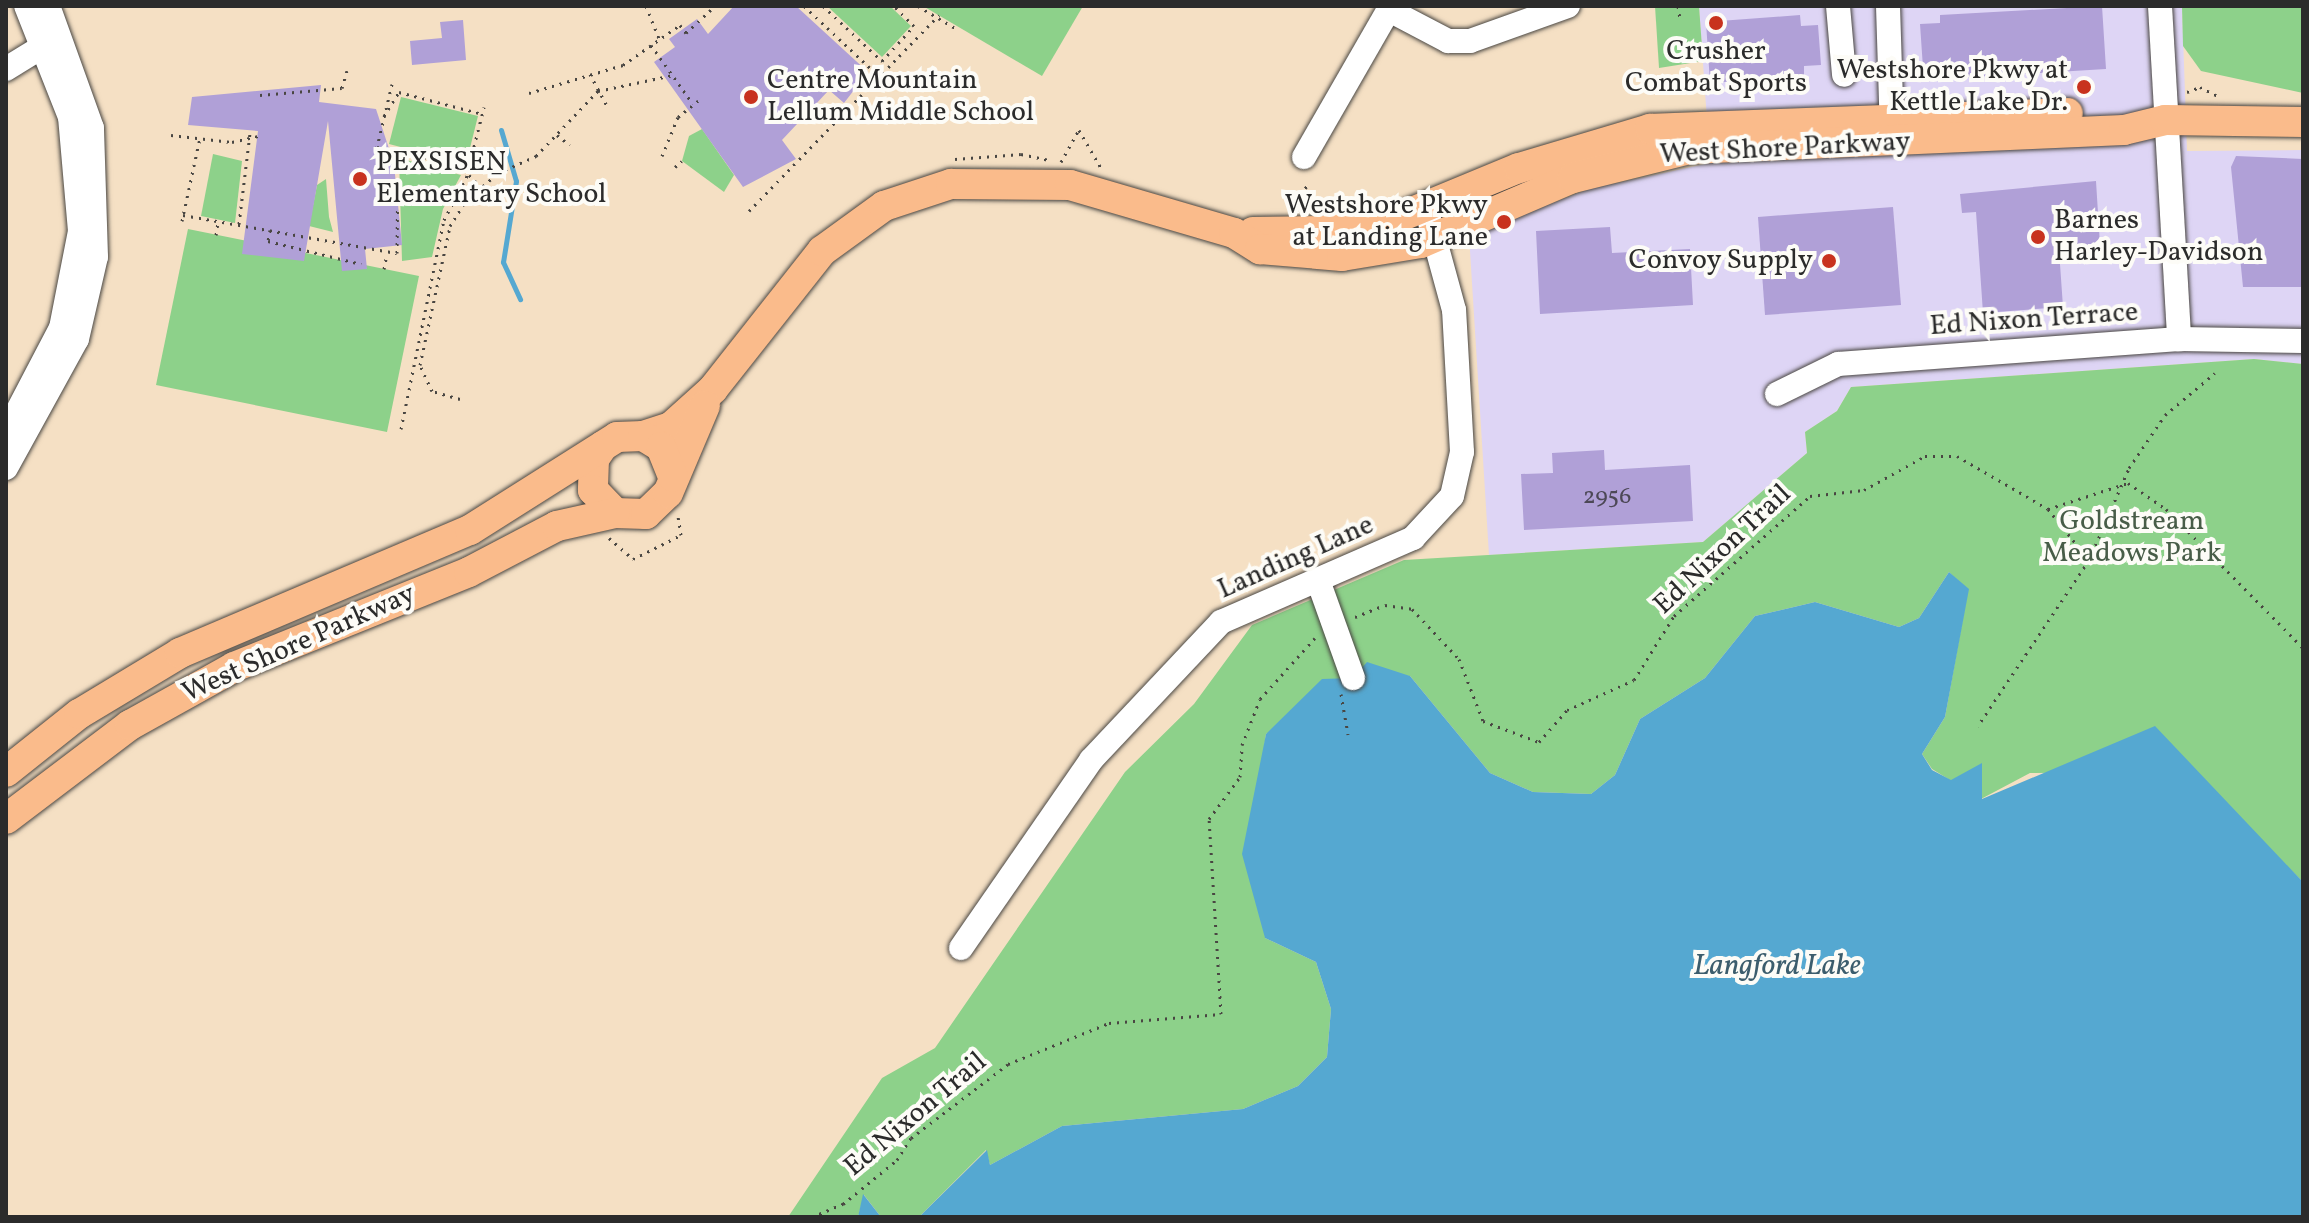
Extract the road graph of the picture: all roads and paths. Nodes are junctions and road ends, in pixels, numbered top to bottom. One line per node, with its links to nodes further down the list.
1 (26, 6): 19 (street)
2 (48, 6): 81 (street)
3 (646, 6): 18 (path)
4 (715, 6): 18 (path)
5 (804, 6): 26 (path)
6 (823, 6): 7 (path)
7 (894, 6)
8 (918, 6): 15 (path)
9 (1568, 6): 14 (street)
10 (1678, 6): 16 (path)
11 (1838, 6): 25 (street)
12 (1888, 6): 40 (street)
13 (2160, 6): 37 (street)
14 (1390, 8): 49 (street)
15 (938, 16): 17 (path); 26 (path)
16 (1680, 18)
17 (955, 28)
18 (659, 39): 20 (path)
19 (45, 45): 21 (street); 78 (street)
20 (651, 45): 23 (path); 24 (path)
21 (6, 69)
22 (347, 71): 30 (path)
23 (590, 74): 28 (path); 29 (path)
24 (673, 75): 28 (path); 32 (path)
25 (1844, 75)
26 (880, 77): 56 (path)
27 (392, 84): 36 (path)
28 (598, 91): 33 (path); 42 (path)
29 (529, 93)
30 (260, 95)
31 (698, 101): 32 (path)
32 (693, 104): 48 (path)
33 (607, 106)
34 (484, 107): 35 (path)
35 (483, 114): 36 (path); 52 (path)
36 (384, 116): 47 (path)
37 (2165, 120): 38 (main road, West Shore Parkway); 40 (main road, West Shore Parkway); 69 (street)
38 (2303, 122)
39 (1079, 130): 54 (path)
40 (1891, 131): 60 (main road, West Shore Parkway)
41 (250, 133): 44 (path); 45 (path); 61 (path)
42 (556, 134): 46 (path); 53 (path)
43 (171, 135): 45 (path)
44 (262, 135)
45 (200, 138): 57 (path)
46 (570, 145)
47 (398, 152): 52 (path); 64 (path)
48 (662, 156)
49 (1304, 157)
50 (682, 161): 51 (path)
51 (675, 167)
52 (469, 172): 53 (path); 55 (path); 67 (path)
53 (498, 173): 55 (path)
54 (1110, 173)
55 (480, 187): 68 (path)
56 (749, 211)
57 (183, 215): 58 (path); 59 (path)
58 (182, 221)
59 (218, 222): 61 (path); 63 (path)
60 (1430, 223): 74 (main road, West Shore Parkway); 89 (street, Landing Lane)
61 (239, 224): 62 (path)
62 (270, 230): 64 (path); 65 (path)
63 (216, 235)
64 (387, 254): 66 (path)
65 (361, 264)
66 (384, 269)
67 (433, 277): 68 (path); 71 (path)
68 (438, 278): 72 (path)
69 (2179, 339): 70 (street, Ed Nixon Terrace); 75 (street, Ed Nixon Terrace)
70 (2303, 341)
71 (415, 360): 72 (path); 77 (path)
72 (421, 362): 76 (path)
73 (2215, 373): 83 (path)
74 (713, 389): 79 (main road, West Shore Parkway); 82 (main road, West Shore Parkway)
75 (1777, 394)
76 (460, 399)
77 (401, 429)
78 (6, 433)
79 (643, 436): 80 (main road); 82 (main road)
80 (603, 446): 85 (main road); 95 (main road, West Shore Parkway)
81 (6, 468)
82 (673, 477): 85 (main road)
83 (2128, 483): 84 (path); 88 (path); 91 (path)
84 (2048, 509): 88 (path, Ed Nixon Trail); 90 (path, Ed Nixon Trail)
85 (615, 513): 96 (main road, West Shore Parkway)
86 (681, 535): 87 (path)
87 (633, 559)
88 (2089, 560): 93 (path)
89 (1319, 583): 90 (street); 97 (street, Landing Lane)
90 (1333, 623): 92 (street); 98 (path, Ed Nixon Trail)
91 (2303, 648)
92 (1346, 680): 94 (path)
93 (1978, 726)
94 (1348, 734)
95 (11, 765)
96 (6, 819)
97 (961, 948)
98 (812, 1217)

